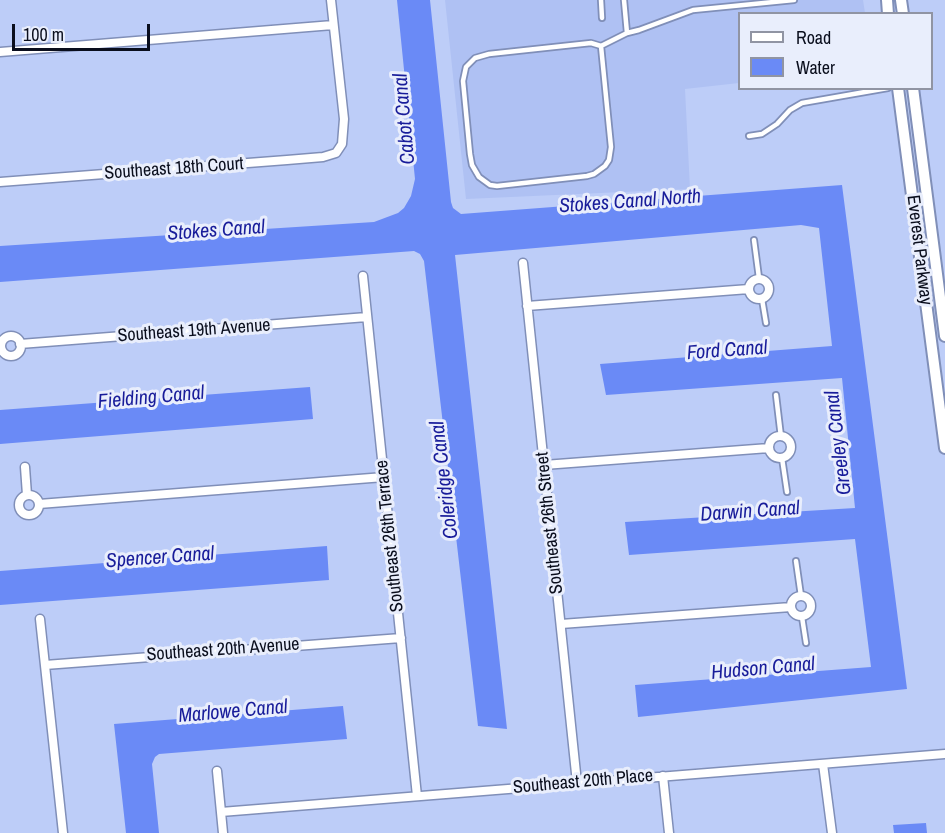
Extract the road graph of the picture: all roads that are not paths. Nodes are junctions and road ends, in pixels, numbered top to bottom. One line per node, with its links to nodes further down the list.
1 (331, 0): 7 (street)
2 (601, 0): 6 (lane)
3 (624, 0): 8 (lane)
4 (794, 0): 5 (lane)
5 (749, 2): 8 (lane)
6 (602, 18)
7 (333, 25): 10 (street); 15 (street, Southeast 18th Court)
8 (627, 33): 9 (lane)
9 (601, 46): 9 (lane)
10 (0, 52)
11 (877, 90): 14 (lane)
12 (898, 90): 27 (street, Everest Parkway)
13 (913, 90): 25 (street, Everest Parkway)
14 (748, 136)
15 (0, 182)
16 (754, 240): 19 (lane)
17 (523, 263): 22 (street, Southeast 26th Street)
18 (363, 276): 23 (street, Southeast 26th Terrace)
19 (759, 278): 20 (street); 21 (street)
20 (748, 289): 21 (street); 22 (street)
21 (762, 299): 24 (lane)
22 (527, 306): 33 (street, Southeast 26th Street)
23 (367, 317): 26 (street, Southeast 19th Avenue); 35 (street, Southeast 26th Terrace)
24 (766, 323)
25 (945, 336)
26 (20, 344)
27 (940, 379): 31 (street, Everest Parkway)
28 (776, 395): 29 (lane)
29 (781, 436): 30 (street); 32 (street)
30 (770, 448): 32 (street); 33 (street)
31 (945, 448)
32 (782, 458): 36 (lane)
33 (544, 465): 44 (street, Southeast 26th Street)
34 (25, 466): 37 (street)
35 (384, 477): 38 (street); 45 (street, Southeast 26th Terrace)
36 (787, 492)
37 (27, 495): 38 (street); 38 (street)
38 (39, 504)
39 (796, 561): 40 (lane)
40 (801, 596): 41 (street); 42 (street)
41 (791, 606): 42 (street); 44 (street)
42 (802, 617): 46 (lane)
43 (40, 619): 47 (street)
44 (561, 624): 52 (street, Southeast 26th Street)
45 (401, 638): 47 (street, Southeast 20th Avenue); 53 (street, Southeast 26th Terrace)
46 (806, 643)
47 (45, 664): 55 (street)
48 (945, 754): 49 (street, Southeast 20th Place)
49 (823, 764): 51 (street, Southeast 20th Place); 58 (street)
50 (217, 771): 54 (street)
51 (663, 776): 52 (street, Southeast 20th Place); 57 (street)
52 (577, 783): 53 (street, Southeast 20th Place)
53 (417, 796): 54 (street, Southeast 20th Place)
54 (221, 812): 56 (street)
55 (63, 833)
56 (224, 833)
57 (669, 833)
58 (832, 833)

